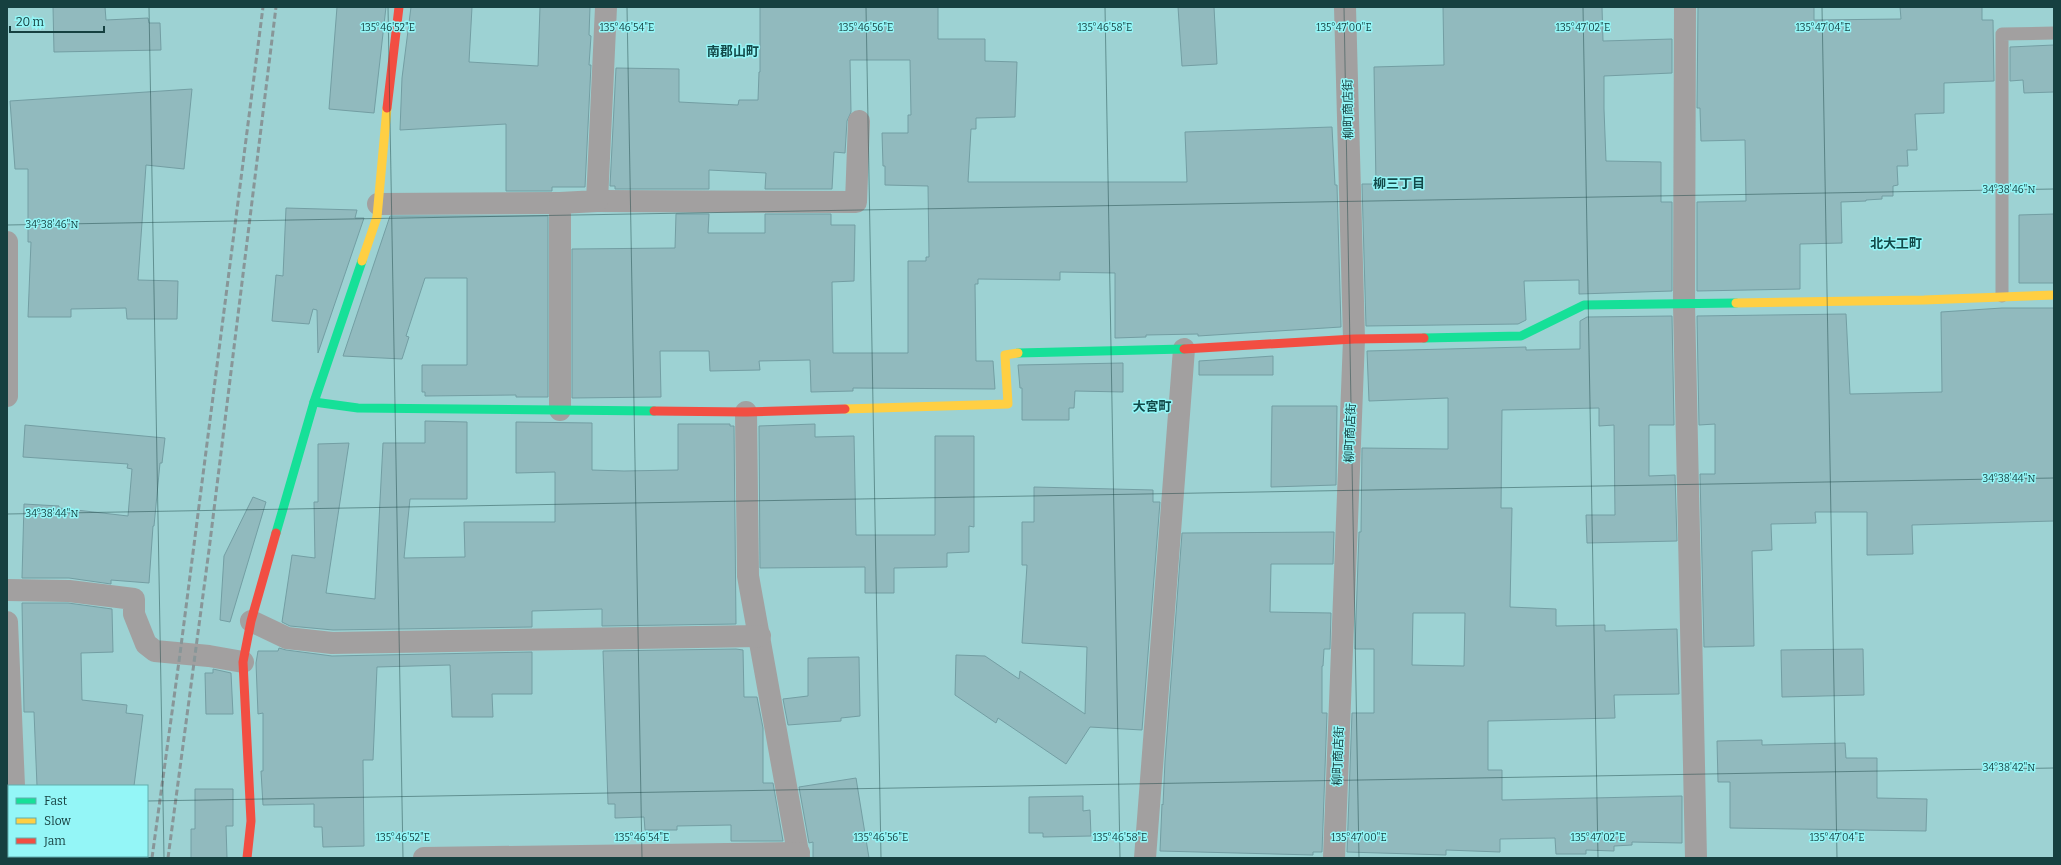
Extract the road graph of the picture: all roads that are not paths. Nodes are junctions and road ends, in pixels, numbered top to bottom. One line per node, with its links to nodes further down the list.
1 (399, 7): 9 (street)
2 (606, 7): 7 (street)
3 (1345, 7): 14 (street, 柳町商店街)
4 (1685, 7): 13 (street)
5 (2054, 33): 12 (lane)
6 (858, 121): 7 (street)
7 (597, 202): 8 (street)
8 (560, 203): 9 (street); 18 (street)
9 (378, 204): 17 (street)
10 (7, 242): 16 (street)
11 (2054, 295): 12 (street)
12 (2002, 296): 13 (street)
13 (1684, 304): 14 (street); 31 (street)
14 (1354, 339): 15 (street); 30 (street, 柳町商店街)
15 (1184, 348): 19 (street); 29 (street)
16 (7, 396)
17 (314, 402): 18 (street); 21 (street)
18 (560, 410): 19 (street)
19 (746, 412): 23 (street)
20 (7, 590): 24 (street)
21 (251, 621): 23 (street); 24 (street)
22 (7, 622): 25 (street)
23 (760, 636): 26 (street)
24 (243, 662): 27 (street)
25 (14, 785)
26 (799, 856): 28 (street)
27 (247, 858)
28 (424, 858)
29 (1145, 858)
30 (1334, 858)
31 (1696, 858)

